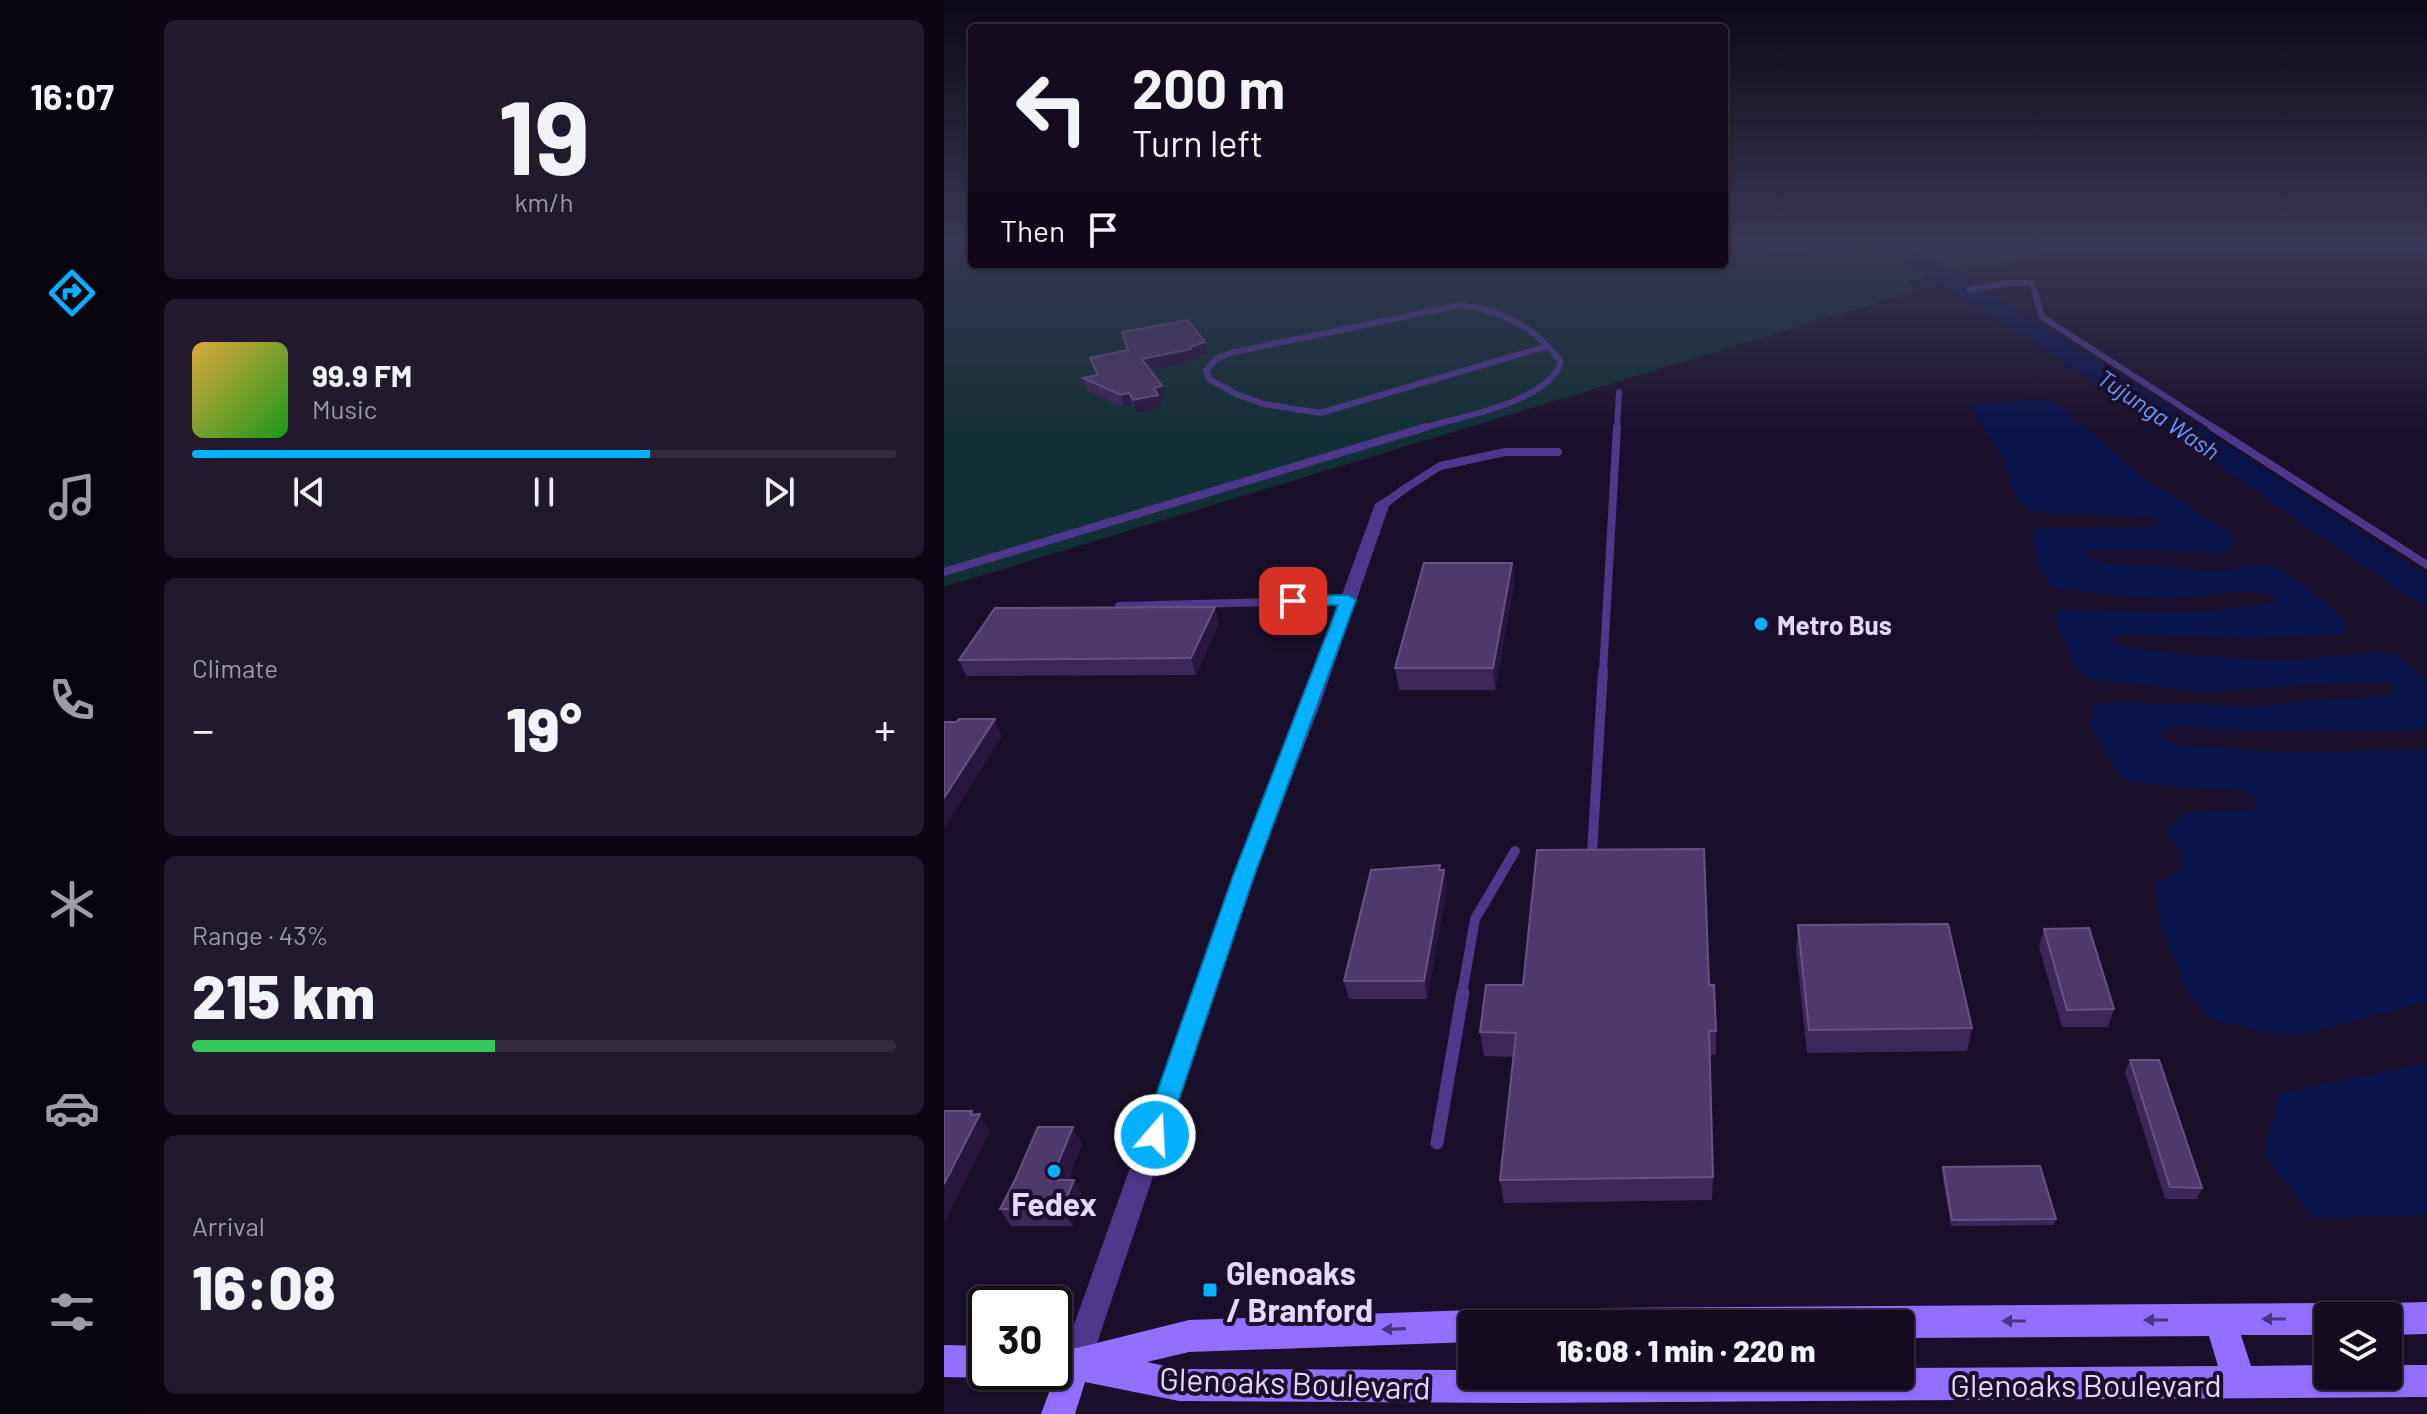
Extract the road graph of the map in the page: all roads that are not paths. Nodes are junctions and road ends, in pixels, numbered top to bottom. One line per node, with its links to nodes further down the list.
1 (1447, 308): 4 (lane)
2 (1482, 308): 4 (lane)
3 (2039, 308): 8 (lane)
4 (1548, 346): 9 (lane)
5 (1619, 392): 13 (lane)
6 (1558, 452): 7 (lane)
7 (1401, 491): 10 (street)
8 (2427, 565)
9 (944, 572)
10 (1348, 600): 11 (lane); 21 (street)
11 (1119, 606)
12 (1515, 851): 14 (lane)
13 (1592, 853)
14 (1437, 1143)
15 (2427, 1318): 17 (main road)
16 (2314, 1319): 18 (main road, one-way to 18)
17 (2402, 1319)
18 (2220, 1320): 19 (main road, one-way to 19); 27 (main road)
19 (1914, 1322)
20 (1458, 1326): 23 (main road, Glenoaks Boulevard, one-way to 23)
21 (1072, 1344)
22 (944, 1361): 24 (main road)
23 (1072, 1361)
24 (968, 1362)
25 (1072, 1364): 27 (main road, Glenoaks Boulevard)
26 (2427, 1381): 27 (main road, Glenoaks Boulevard)
27 (2240, 1383)
28 (1061, 1390): 29 (main road)
29 (1058, 1414)

